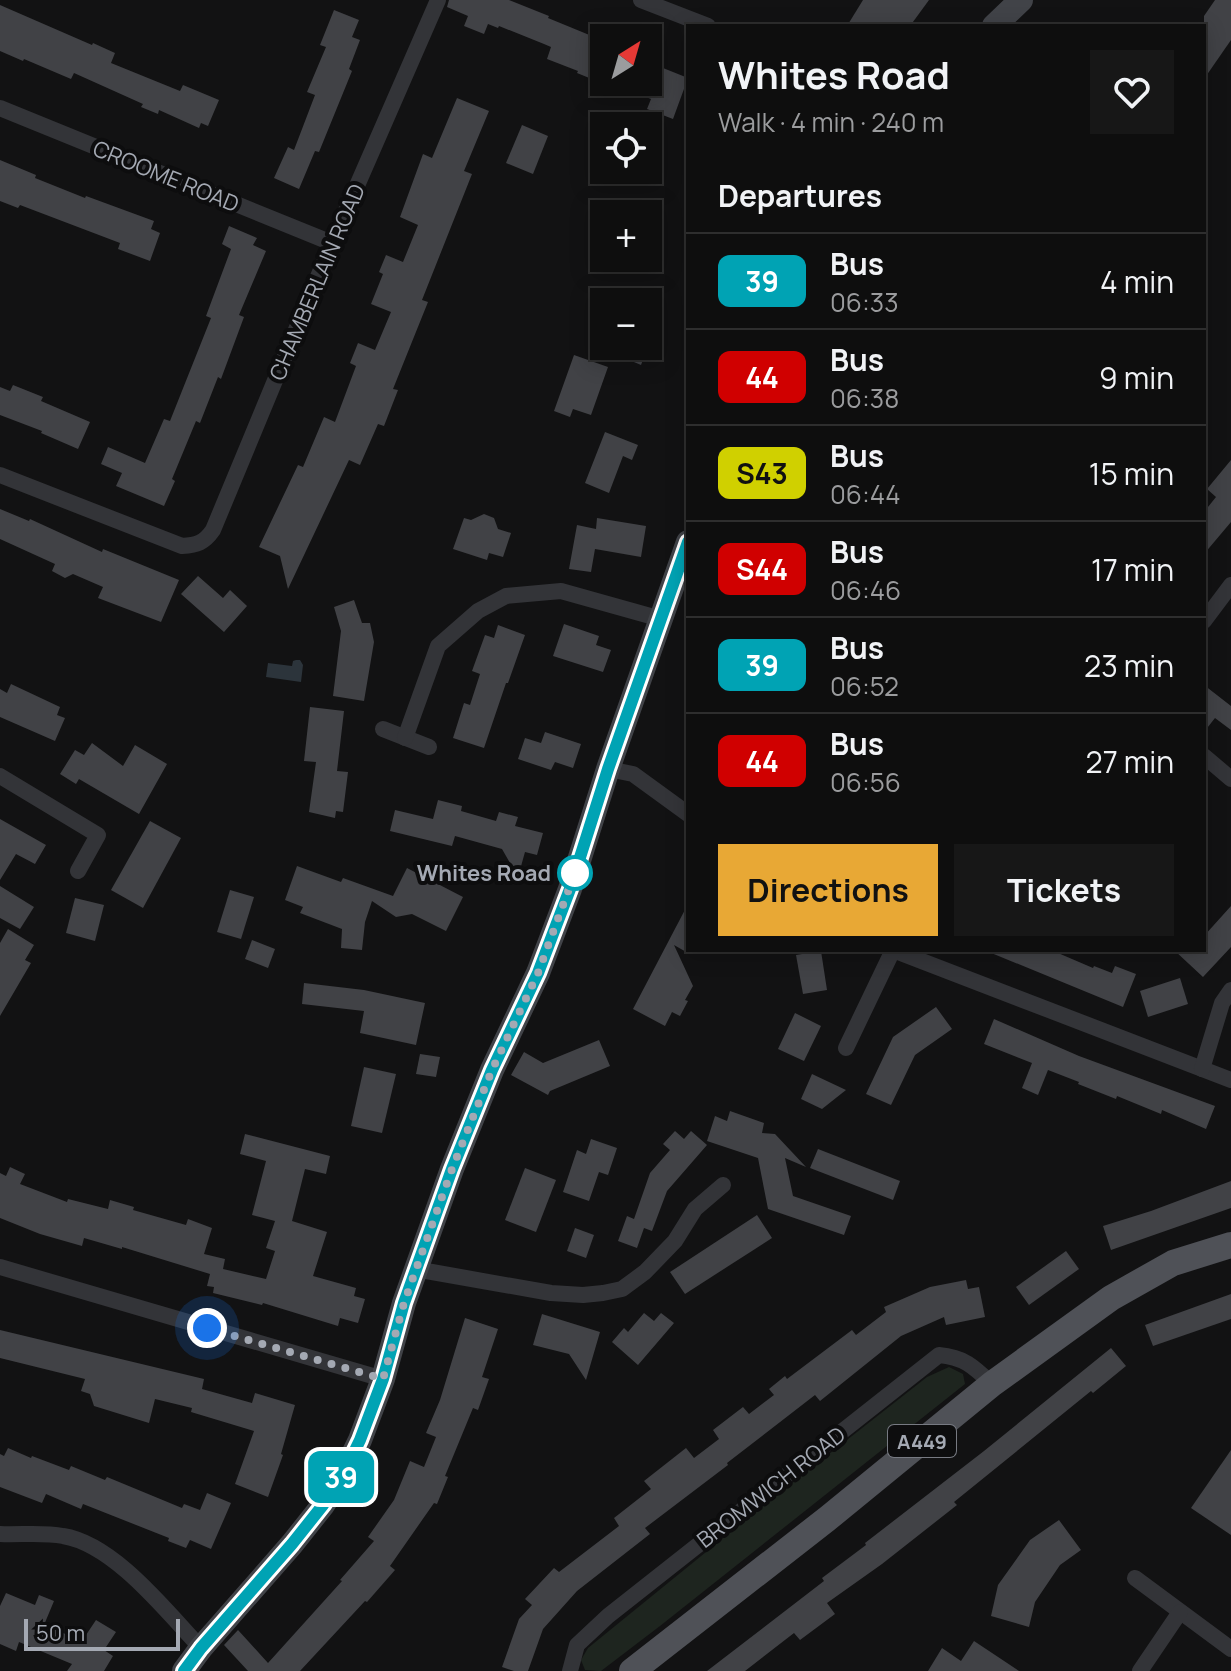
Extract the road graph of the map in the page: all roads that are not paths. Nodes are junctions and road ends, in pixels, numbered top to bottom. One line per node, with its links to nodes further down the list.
1 (438, 0): 7 (street, CHAMBERLAIN ROAD)
2 (1021, 0): 5 (main road)
3 (649, 1): 4 (street)
4 (703, 24)
5 (996, 24)
6 (0, 108): 7 (street, CROOME ROAD)
7 (332, 243): 8 (street, CHAMBERLAIN ROAD)
8 (0, 475)
9 (686, 548): 12 (main road)
10 (1231, 585): 11 (street)
11 (1206, 618)
12 (661, 619): 14 (street); 17 (main road)
13 (383, 729): 14 (street)
14 (405, 738): 15 (street)
15 (429, 747)
16 (1206, 758): 19 (street)
17 (608, 769): 20 (street); 31 (main road)
18 (0, 776): 21 (street)
19 (1231, 779)
20 (686, 813)
21 (78, 871)
22 (892, 952): 25 (street)
23 (898, 952): 26 (street)
24 (1231, 990): 26 (street)
25 (846, 1048)
26 (1202, 1069): 27 (street)
27 (1231, 1080)
28 (723, 1185): 31 (street)
29 (1231, 1245): 33 (main road, A449)
30 (0, 1267): 32 (street)
31 (415, 1269): 32 (main road)
32 (383, 1379): 37 (main road)
33 (992, 1384): 40 (street, BROMWICH ROAD); 41 (main road, A449)
34 (0, 1534): 37 (street)
35 (1135, 1578): 36 (street)
36 (1180, 1612): 38 (street); 42 (street)
37 (201, 1648): 39 (main road)
38 (1231, 1649)
39 (184, 1671)
40 (570, 1671)
41 (632, 1671)
42 (1140, 1671)

